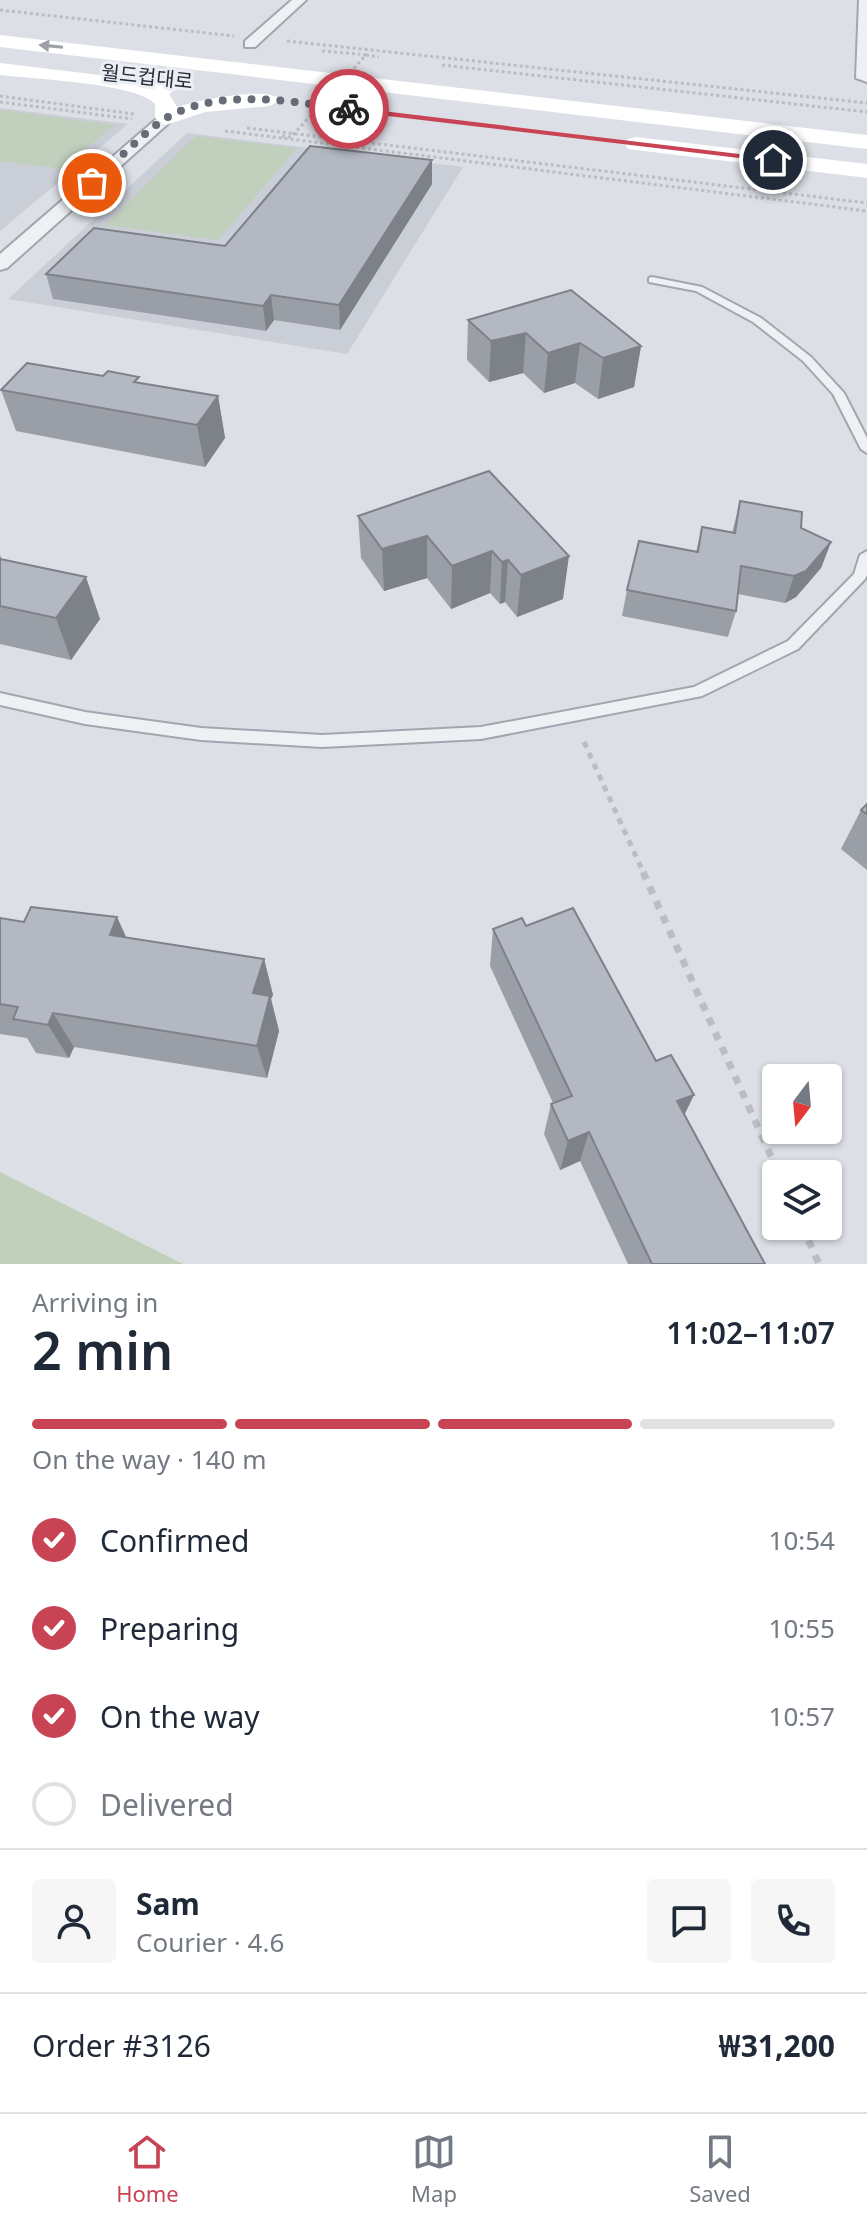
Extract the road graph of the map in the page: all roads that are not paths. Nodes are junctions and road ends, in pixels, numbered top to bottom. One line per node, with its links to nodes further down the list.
1 (300, 0): 5 (street)
2 (866, 3): 3 (street)
3 (866, 40): 11 (street)
4 (0, 41): 6 (street, 월드컵대로, one-way to 4)
5 (253, 41): 7 (street); 10 (street)
6 (101, 52): 7 (street); 16 (street)
7 (156, 53): 10 (street)
8 (0, 60): 17 (street, 월드컵대로)
9 (0, 69): 12 (street)
10 (313, 71): 14 (street)
11 (867, 78)
12 (127, 84): 13 (street); 13 (street)
13 (164, 120): 19 (street)
14 (867, 132)
15 (616, 141): 18 (street)
16 (867, 142)
17 (867, 158)
18 (867, 171)
19 (0, 264)
20 (652, 280): 21 (lane)
21 (867, 449)
22 (867, 555): 23 (lane)
23 (0, 699)

